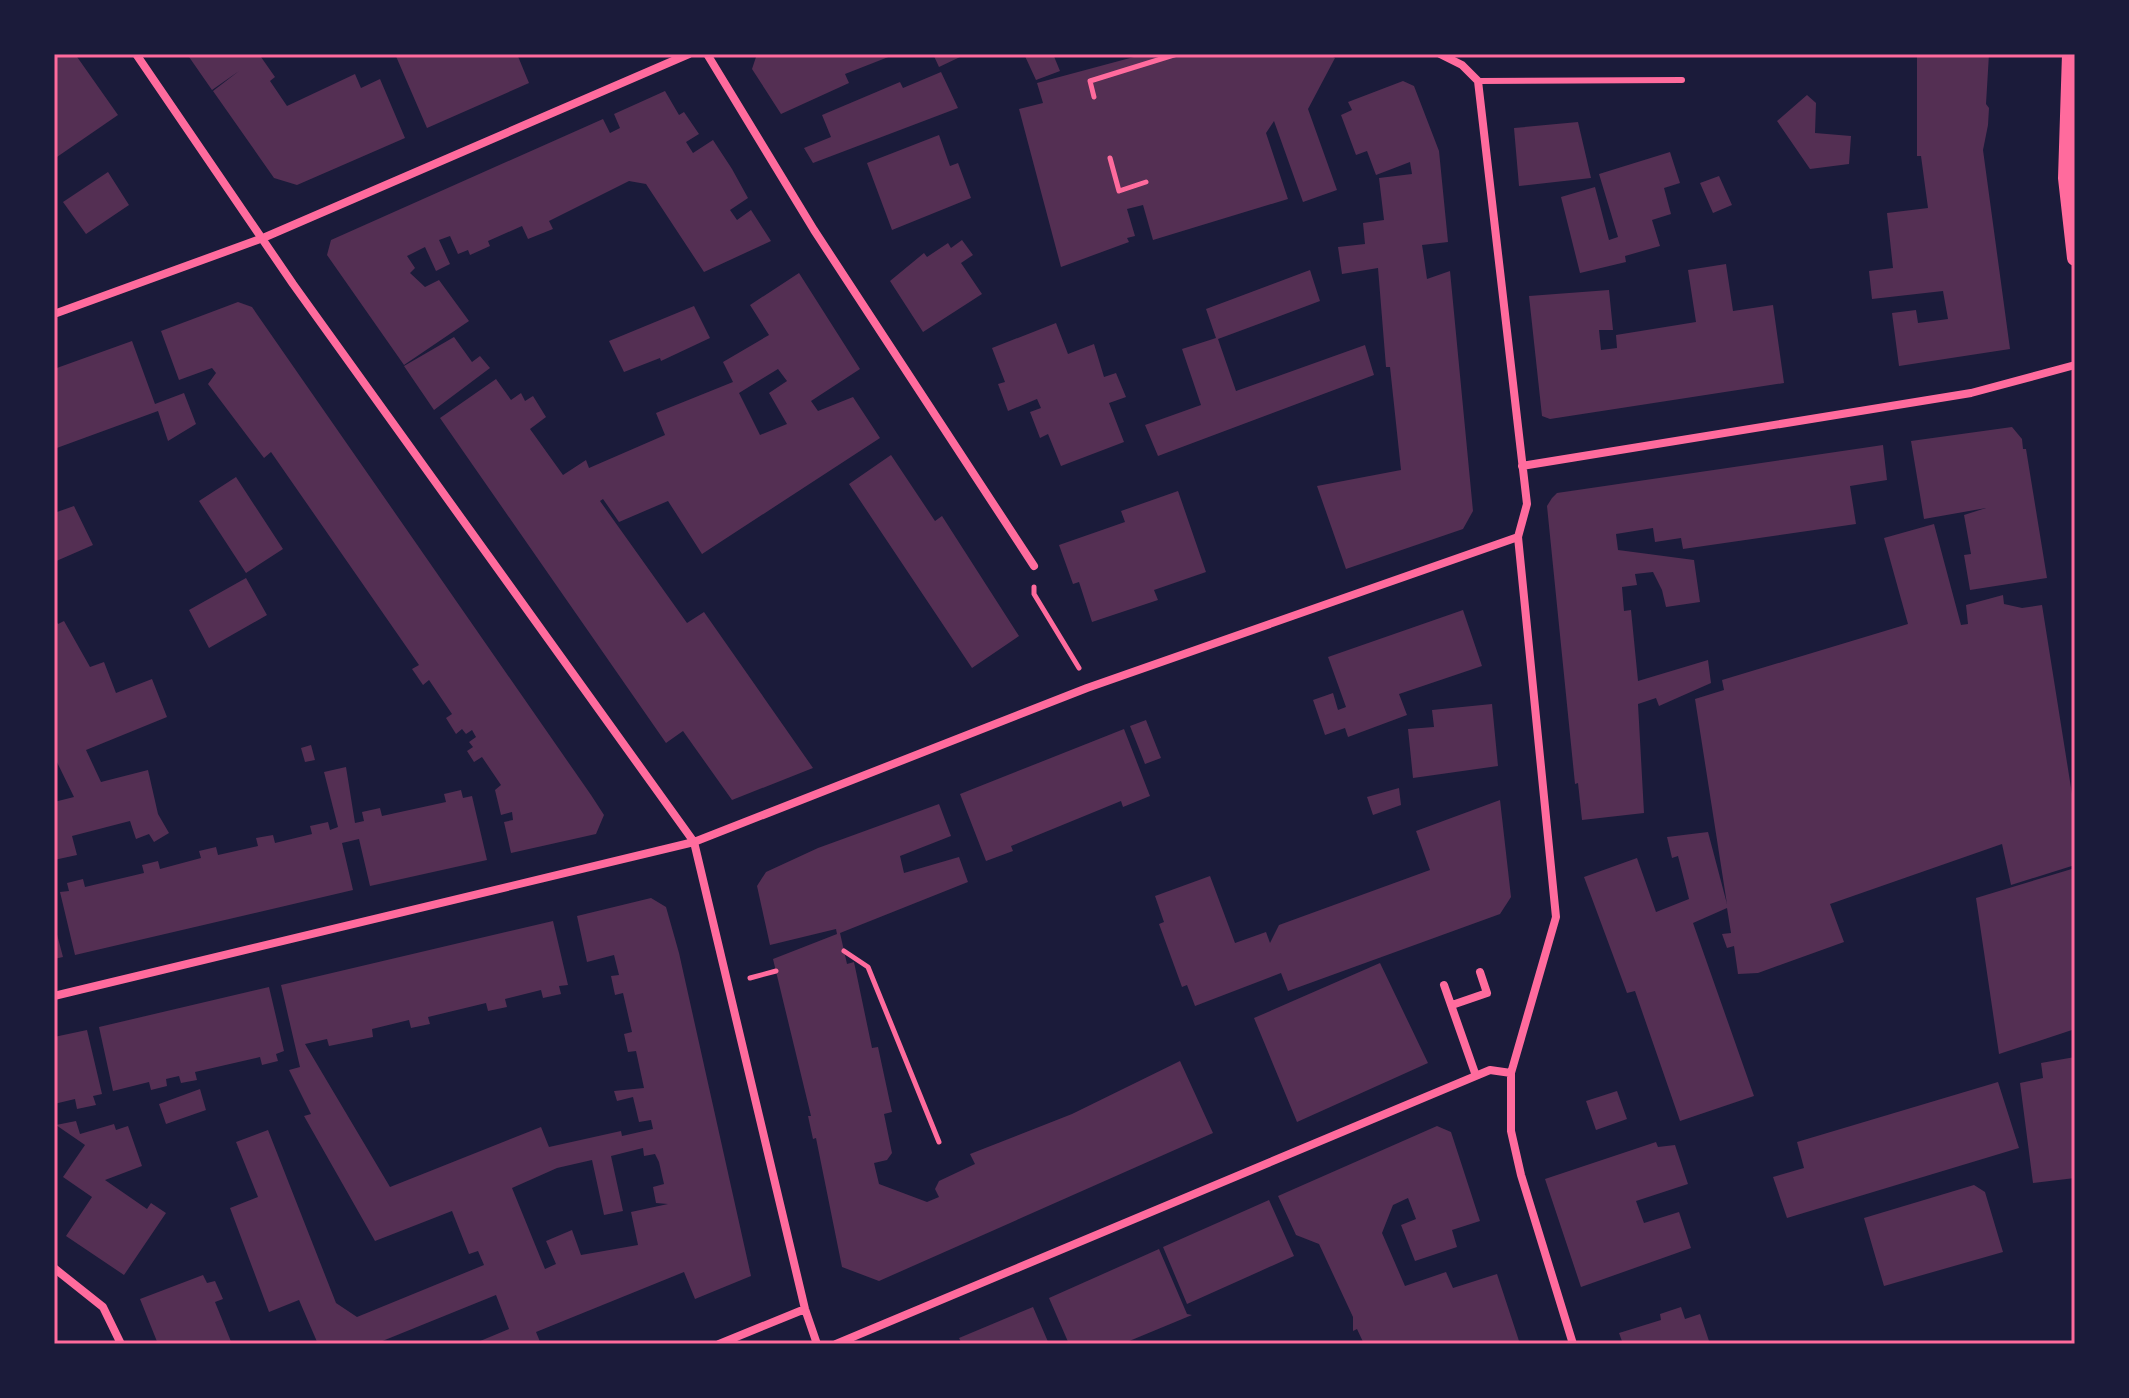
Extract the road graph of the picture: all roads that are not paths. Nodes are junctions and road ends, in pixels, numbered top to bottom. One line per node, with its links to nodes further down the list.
1 (136, 54): 8 (street)
2 (689, 54): 8 (street)
3 (707, 54): 14 (street)
4 (1440, 54): 7 (street)
5 (2070, 54): 9 (main road)
6 (1682, 80): 7 (lane)
7 (1478, 81): 12 (street)
8 (263, 238): 10 (street); 15 (street)
9 (2075, 258)
10 (54, 314)
11 (2075, 365): 12 (street)
12 (1522, 466): 13 (street)
13 (1518, 537): 15 (street); 20 (street)
14 (1034, 566)
15 (694, 842): 18 (street); 23 (street)
16 (1480, 972): 19 (street)
17 (1444, 985): 19 (street)
18 (54, 996)
19 (1452, 1005): 21 (street)
20 (1511, 1073): 21 (street); 28 (street)
21 (1476, 1076): 27 (street)
22 (54, 1268): 24 (street)
23 (805, 1309): 25 (street); 26 (street)
24 (121, 1344)
25 (719, 1344)
26 (817, 1344)
27 (836, 1344)
28 (1573, 1344)

